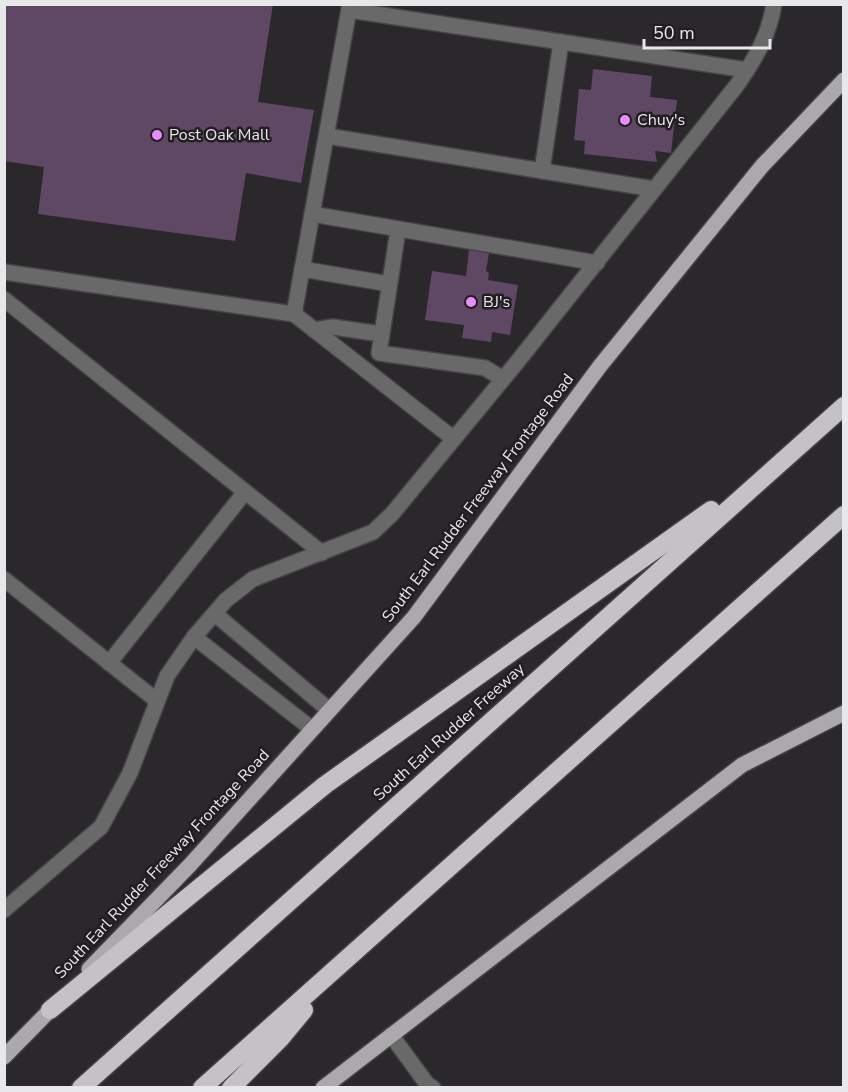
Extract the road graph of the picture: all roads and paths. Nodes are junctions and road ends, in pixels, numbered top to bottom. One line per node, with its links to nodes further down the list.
1 (774, 4): 4 (lane)
2 (350, 7): 3 (lane); 6 (lane)
3 (561, 42): 4 (lane); 7 (lane)
4 (747, 70): 8 (lane)
5 (843, 80): 33 (main road, South Earl Rudder Freeway Frontage Road)
6 (327, 136): 7 (lane); 9 (lane)
7 (542, 171): 8 (lane)
8 (654, 189): 11 (lane)
9 (312, 214): 10 (lane); 12 (lane)
10 (398, 230): 11 (lane); 14 (lane)
11 (597, 262): 21 (lane)
12 (302, 269): 14 (lane); 16 (lane)
13 (4, 272): 16 (lane)
14 (389, 284): 18 (lane)
15 (4, 299): 25 (lane)
16 (294, 314): 17 (lane)
17 (314, 330): 18 (lane); 20 (lane)
18 (381, 334): 19 (lane)
19 (379, 353): 20 (lane); 21 (lane)
20 (370, 374): 23 (lane)
21 (504, 379): 23 (lane)
22 (843, 406): 24 (highway, South Earl Rudder Freeway)
23 (454, 439): 27 (lane)
24 (784, 458): 38 (highway); 41 (highway, South Earl Rudder Freeway)
25 (245, 492): 27 (lane); 31 (lane)
26 (843, 515): 37 (highway)
27 (321, 553): 29 (lane)
28 (4, 579): 31 (lane)
29 (214, 614): 30 (lane); 33 (lane)
30 (194, 637): 32 (lane); 35 (lane)
31 (109, 663): 32 (lane)
32 (156, 700): 36 (lane)
33 (329, 710): 35 (main road, South Earl Rudder Freeway Frontage Road)
34 (843, 713): 39 (main road)
35 (312, 729): 38 (main road, South Earl Rudder Freeway Frontage Road)
36 (4, 910)
37 (342, 965): 42 (highway); 43 (highway)
38 (50, 1010): 40 (main road, South Earl Rudder Freeway Frontage Road)
39 (391, 1035): 44 (main road); 45 (lane)
40 (4, 1057)
41 (81, 1088)
42 (202, 1088)
43 (231, 1088)
44 (323, 1088)
45 (433, 1088)

